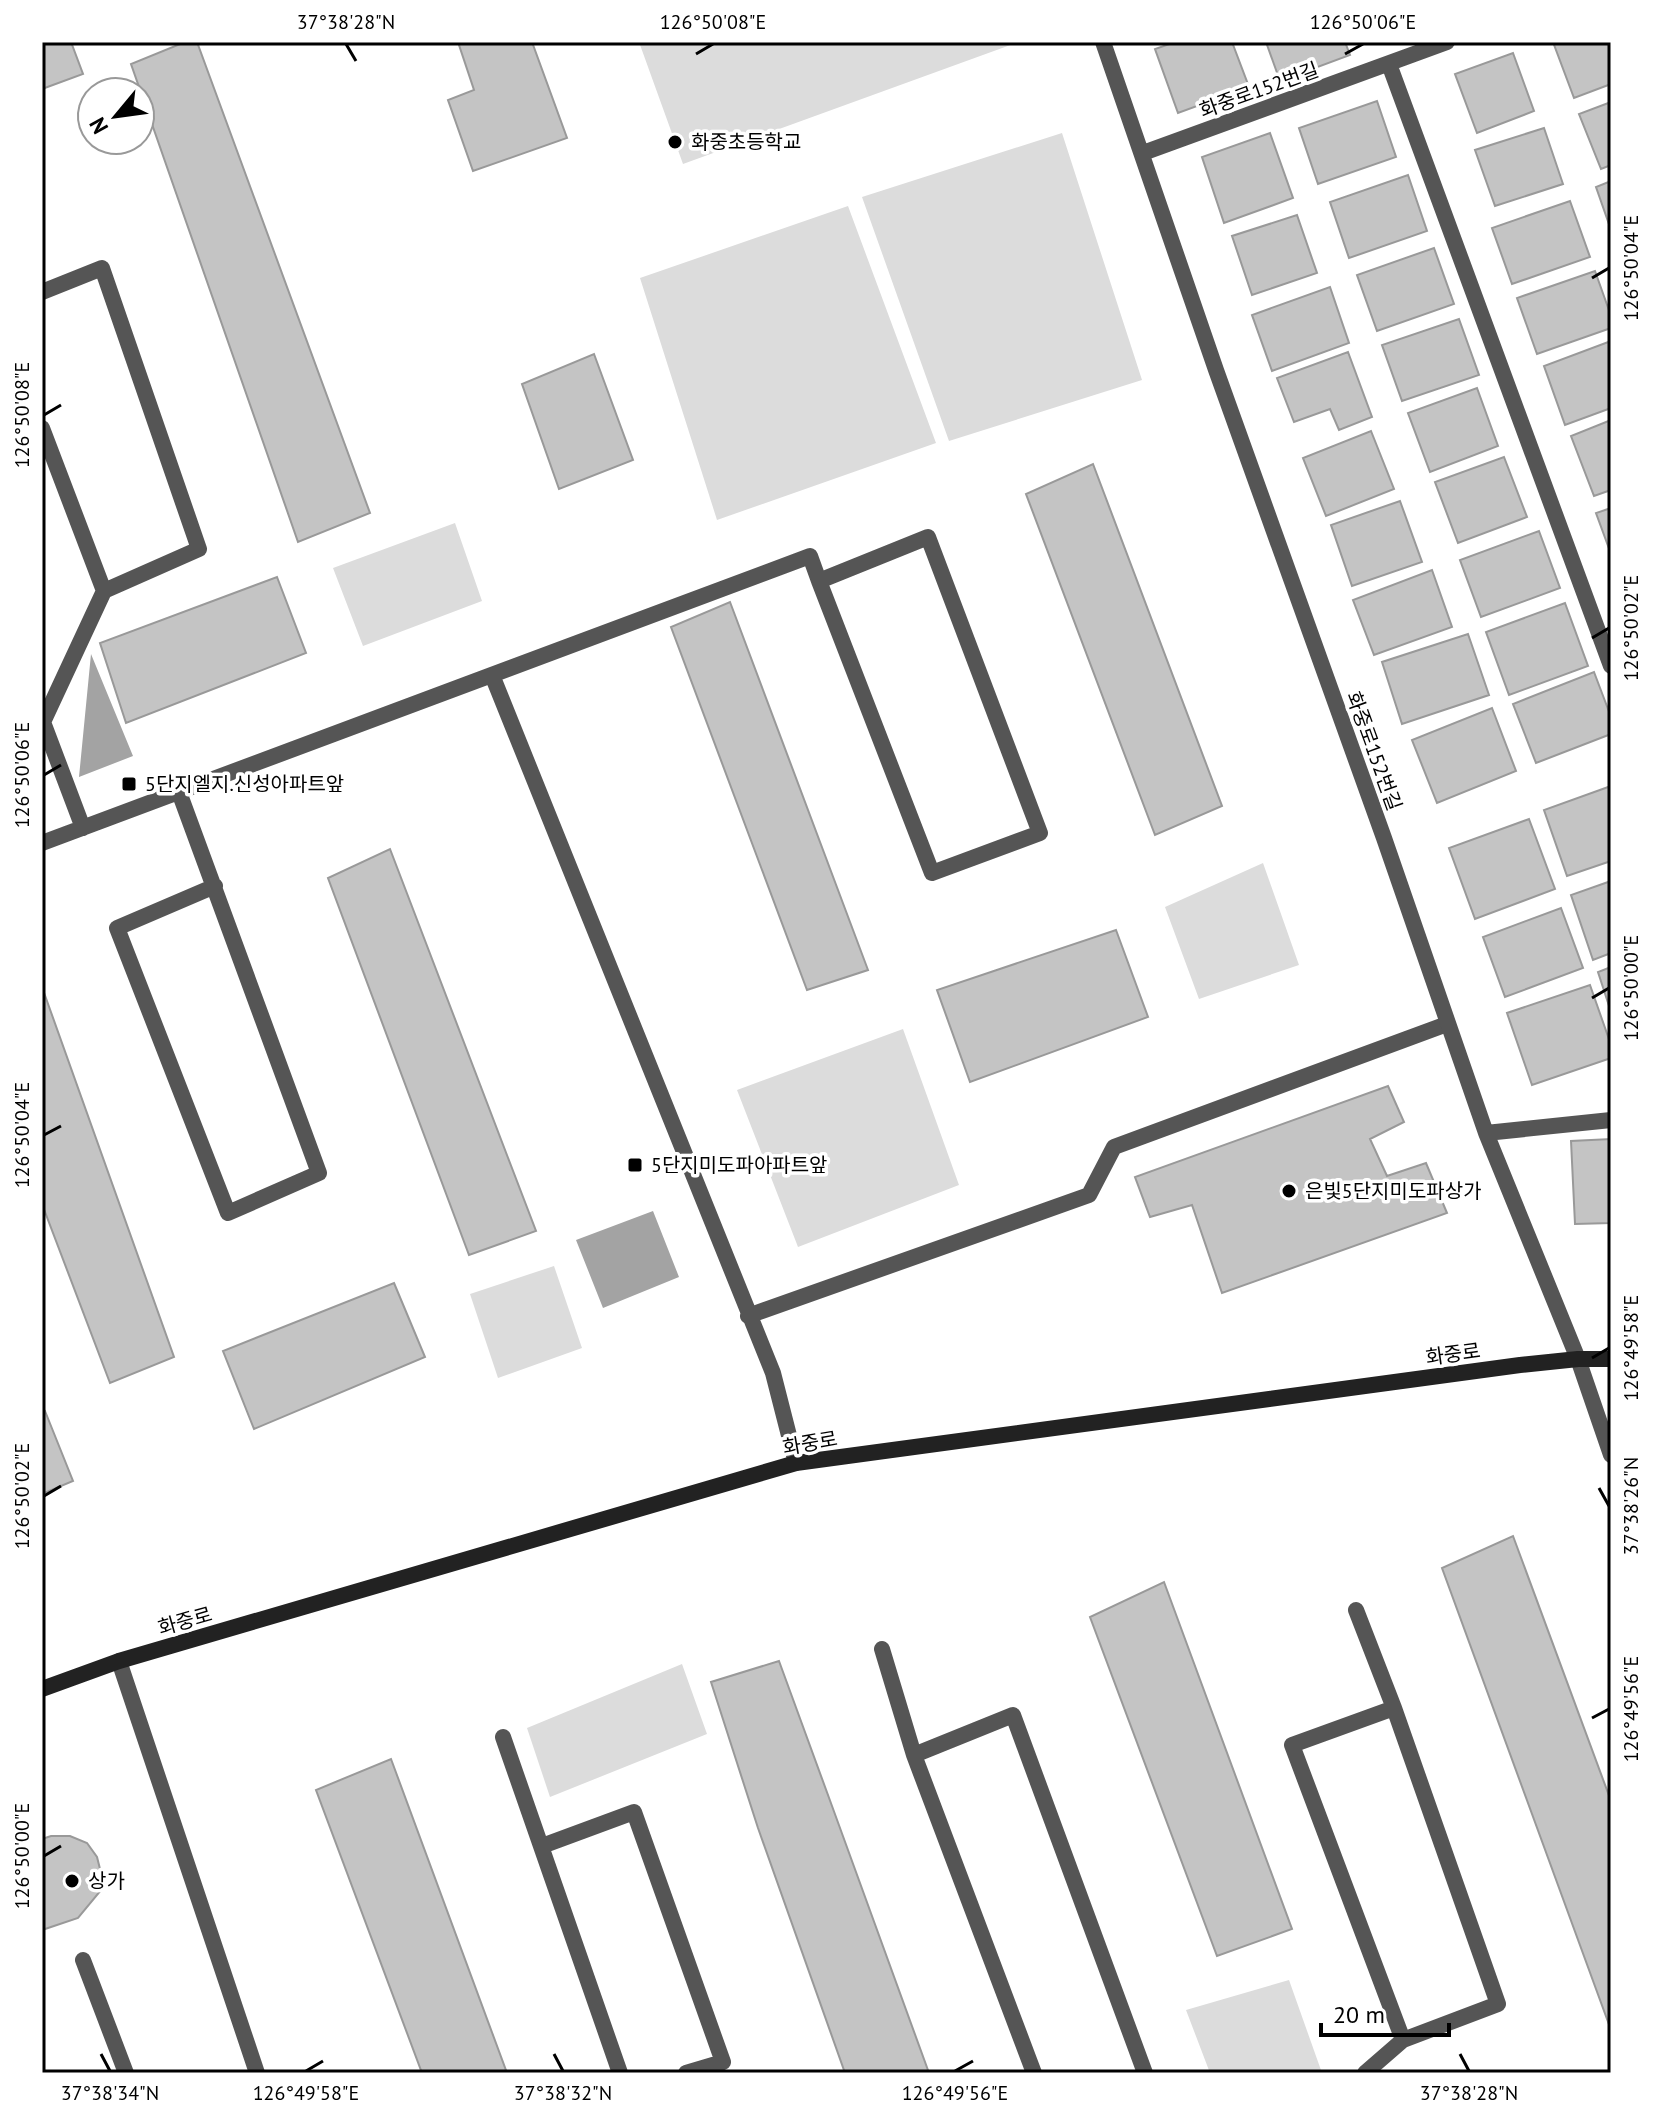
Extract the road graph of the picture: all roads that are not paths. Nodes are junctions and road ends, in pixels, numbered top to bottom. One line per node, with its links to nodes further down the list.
1 (1103, 42): 4 (street, 화중로152번길)
2 (1447, 42): 3 (street, 화중로152번길)
3 (1389, 64): 4 (street, 화중로152번길); 9 (street)
4 (1143, 153): 16 (street, 화중로152번길)
5 (42, 292): 8 (street)
6 (42, 428): 8 (street)
7 (819, 581): 7 (street); 10 (street)
8 (104, 591): 11 (street)
9 (1611, 666)
10 (492, 675): 12 (street); 19 (street)
11 (42, 722): 13 (street)
12 (179, 792): 13 (street); 15 (street)
13 (83, 828): 14 (street)
14 (42, 843)
15 (215, 886): 15 (street)
16 (1447, 1024): 18 (street, 화중로152번길); 19 (street)
17 (1611, 1120): 18 (street)
18 (1486, 1133): 20 (street, 화중로152번길)
19 (748, 1316): 23 (street)
20 (1578, 1359): 21 (main road, 화중로); 22 (street, 화중로152번길); 23 (main road, 화중로)
21 (1611, 1359)
22 (1611, 1455)
23 (796, 1463): 26 (main road, 화중로)
24 (1356, 1610): 28 (street)
25 (882, 1649): 30 (street)
26 (119, 1661): 27 (main road, 화중로); 36 (street)
27 (42, 1689)
28 (1394, 1708): 33 (street); 33 (street)
29 (503, 1737): 31 (street)
30 (914, 1755): 39 (street); 40 (street)
31 (542, 1846): 34 (street); 37 (street)
32 (83, 1960): 35 (street)
33 (1403, 2040): 41 (street)
34 (725, 2068): 38 (street)
35 (126, 2073)
36 (257, 2073)
37 (620, 2073)
38 (686, 2073)
39 (1034, 2073)
40 (1145, 2073)
41 (1365, 2073)

